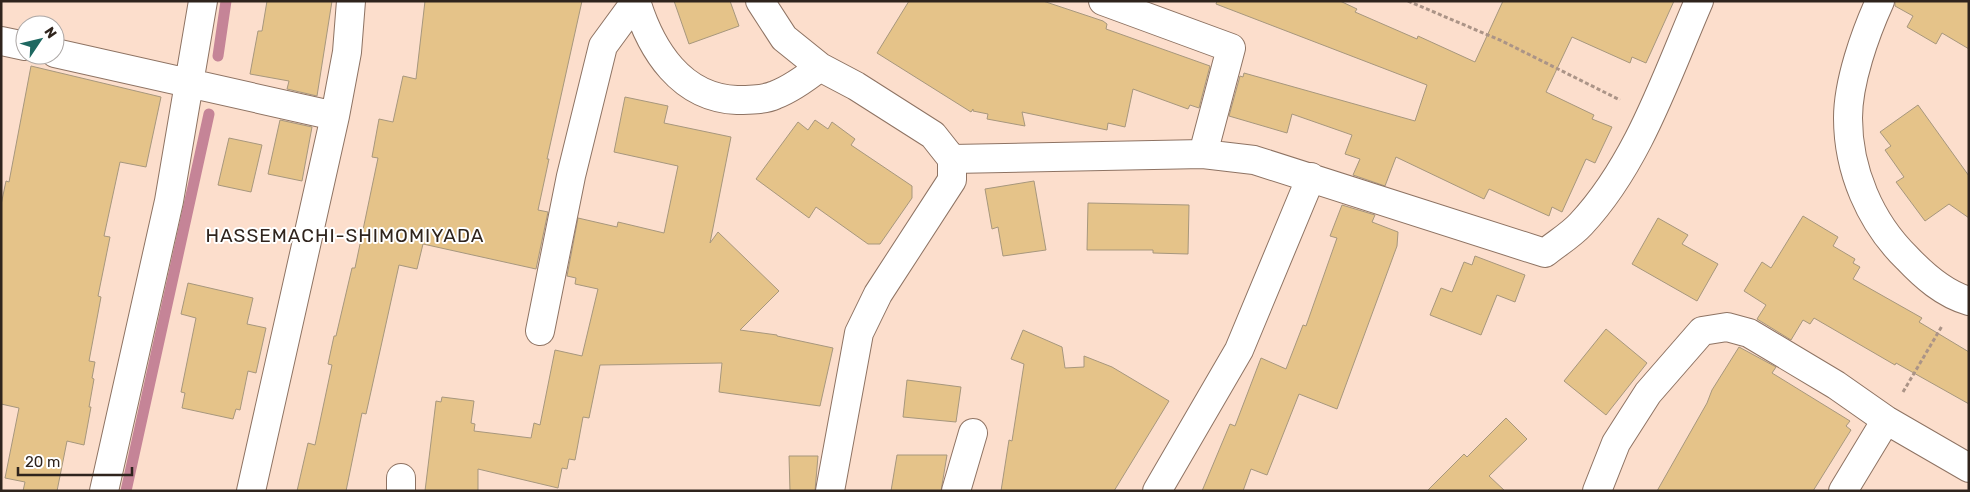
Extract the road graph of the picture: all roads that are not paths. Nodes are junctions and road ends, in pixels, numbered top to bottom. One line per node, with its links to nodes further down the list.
1 (203, 1): 12 (street)
2 (351, 1): 13 (street)
3 (636, 1): 11 (street); 18 (street)
4 (760, 1): 11 (street)
5 (1103, 1): 14 (street)
6 (1699, 1): 16 (street)
7 (1874, 3): 17 (street)
8 (1, 41): 9 (street)
9 (15, 44)
10 (65, 55): 12 (street)
11 (820, 67): 15 (street)
12 (190, 83): 13 (street); 22 (street)
13 (335, 116): 23 (street)
14 (1203, 154): 15 (street); 16 (street)
15 (952, 159): 24 (street)
16 (1311, 177): 26 (street)
17 (1964, 299)
18 (540, 331)
19 (1886, 420): 21 (street); 27 (street); 28 (street)
20 (972, 433): 25 (street)
21 (1969, 468)
22 (104, 491)
23 (251, 491)
24 (830, 491)
25 (956, 491)
26 (1157, 491)
27 (1597, 491)
28 (1843, 491)

